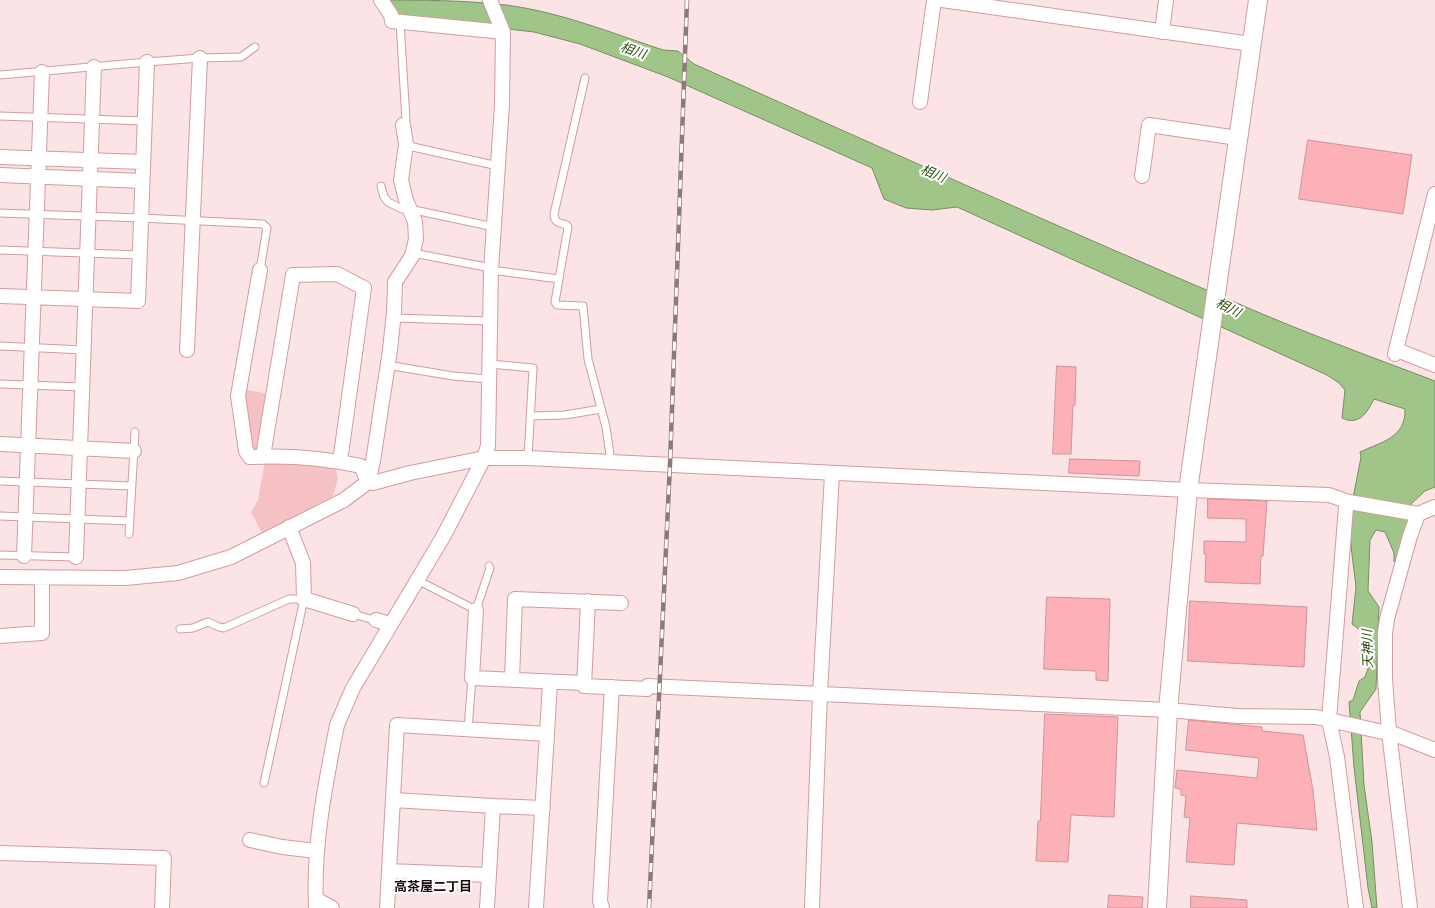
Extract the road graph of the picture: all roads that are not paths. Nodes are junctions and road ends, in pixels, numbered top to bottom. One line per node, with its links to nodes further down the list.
1 (381, 0): 8 (street)
2 (490, 0): 9 (street)
3 (934, 0): 19 (street)
4 (942, 0): 7 (street)
5 (1166, 0): 10 (street)
6 (1258, 0): 11 (street)
7 (1001, 4): 10 (street)
8 (400, 22): 9 (street); 24 (lane)
9 (503, 32): 31 (street)
10 (1162, 32): 11 (street)
11 (1251, 44): 25 (street)
12 (255, 47): 13 (lane)
13 (200, 58): 14 (lane); 44 (street)
14 (147, 62): 15 (lane); 23 (street)
15 (94, 67): 16 (lane); 22 (street)
16 (42, 72): 17 (lane); 21 (street)
17 (0, 76)
18 (585, 78): 53 (lane)
19 (920, 102)
20 (0, 116): 21 (lane)
21 (40, 118): 22 (lane); 28 (street)
22 (92, 119): 23 (lane); 29 (street)
23 (144, 121): 30 (street)
24 (403, 125): 26 (street)
25 (1238, 138): 33 (street); 88 (street)
26 (405, 141): 31 (lane); 39 (street)
27 (0, 157): 28 (street)
28 (39, 159): 29 (street); 34 (street)
29 (90, 161): 30 (street); 35 (street)
30 (143, 162): 36 (street)
31 (498, 166): 45 (street)
32 (0, 175): 34 (street)
33 (1142, 176)
34 (38, 177): 35 (street); 41 (street)
35 (90, 179): 36 (street); 42 (street)
36 (142, 181): 43 (street)
37 (381, 186): 39 (lane)
38 (1435, 194): 65 (street)
39 (410, 210): 45 (lane); 49 (street)
40 (0, 213): 41 (lane)
41 (37, 214): 42 (lane); 47 (street)
42 (88, 216): 43 (lane); 48 (street)
43 (141, 218): 44 (lane); 50 (street)
44 (192, 220): 52 (lane); 62 (street)
45 (494, 227): 51 (street)
46 (0, 250): 47 (lane)
47 (35, 252): 48 (lane); 55 (street)
48 (87, 253): 50 (lane); 56 (street)
49 (413, 253): 51 (lane); 57 (street)
50 (140, 254): 56 (street)
51 (491, 269): 53 (lane); 58 (street)
52 (260, 270): 77 (street)
53 (559, 279): 70 (lane)
54 (0, 296): 55 (street)
55 (33, 297): 56 (street); 60 (street)
56 (85, 299): 61 (street)
57 (394, 318): 58 (lane); 64 (street)
58 (489, 321): 63 (street)
59 (0, 346): 60 (lane)
60 (32, 348): 61 (lane); 68 (street)
61 (83, 350): 69 (street)
62 (187, 350)
63 (490, 364): 66 (street); 71 (lane)
64 (387, 365): 66 (lane); 85 (street)
65 (1435, 365)
66 (489, 380): 78 (street)
67 (0, 384): 68 (lane)
68 (30, 385): 69 (lane); 74 (street)
69 (82, 387): 75 (street)
70 (601, 409): 71 (lane); 81 (lane)
71 (531, 416): 79 (lane)
72 (135, 432): 76 (lane)
73 (0, 444): 74 (street)
74 (28, 445): 75 (street); 84 (street)
75 (80, 447): 76 (street); 86 (street)
76 (134, 451): 87 (lane)
77 (263, 456): 80 (street); 80 (street)
78 (484, 458): 79 (street); 85 (street); 104 (street)
79 (528, 458): 81 (street)
80 (340, 462): 85 (street)
81 (611, 462): 82 (street)
82 (832, 474): 88 (street); 119 (street)
83 (0, 481): 84 (lane)
84 (27, 482): 86 (lane); 93 (street)
85 (368, 482): 96 (street)
86 (79, 484): 87 (lane); 94 (street)
87 (132, 486): 95 (lane)
88 (1188, 490): 89 (street); 120 (street)
89 (1349, 502): 91 (street); 121 (street)
90 (1435, 507): 91 (street)
91 (1418, 514): 123 (street)
92 (0, 516): 93 (lane)
93 (26, 517): 94 (lane); 99 (street)
94 (77, 519): 95 (lane); 100 (street)
95 (130, 521): 97 (lane)
96 (289, 527): 103 (street); 105 (street)
97 (129, 534)
98 (0, 555): 99 (lane)
99 (24, 556): 100 (lane)
100 (76, 557)
101 (489, 566): 108 (lane)
102 (0, 577): 103 (street)
103 (42, 577): 113 (street)
104 (417, 580): 108 (lane); 111 (street)
105 (304, 599): 109 (street); 112 (lane); 126 (lane)
106 (588, 601): 107 (street); 115 (street); 117 (street)
107 (621, 603)
108 (476, 610): 114 (street)
109 (353, 614): 110 (lane)
110 (376, 620): 111 (street)
111 (390, 624): 131 (street)
112 (180, 629)
113 (0, 636)
114 (472, 678): 115 (street); 122 (lane)
115 (512, 679): 116 (street)
116 (550, 682): 117 (street); 124 (street)
117 (584, 683): 118 (street)
118 (612, 687): 119 (street); 141 (street)
119 (820, 694): 120 (street); 142 (street)
120 (1168, 710): 121 (street); 143 (street)
121 (1332, 721): 123 (street); 144 (street)
122 (468, 729): 124 (street); 127 (street)
123 (1386, 732): 125 (street); 145 (street)
124 (547, 734): 129 (street)
125 (1435, 750)
126 (264, 783)
127 (393, 800): 128 (street); 133 (street)
128 (493, 806): 129 (street); 134 (street)
129 (543, 808): 140 (street)
130 (250, 840): 131 (street)
131 (317, 851): 135 (street)
132 (0, 853): 136 (street)
133 (389, 871): 134 (street); 138 (street)
134 (488, 875): 139 (street)
135 (316, 903): 137 (street)
136 (162, 908)
137 (332, 908)
138 (387, 908)
139 (487, 908)
140 (536, 908)
141 (602, 908)
142 (812, 908)
143 (1156, 908)
144 (1356, 908)
145 (1410, 908)

